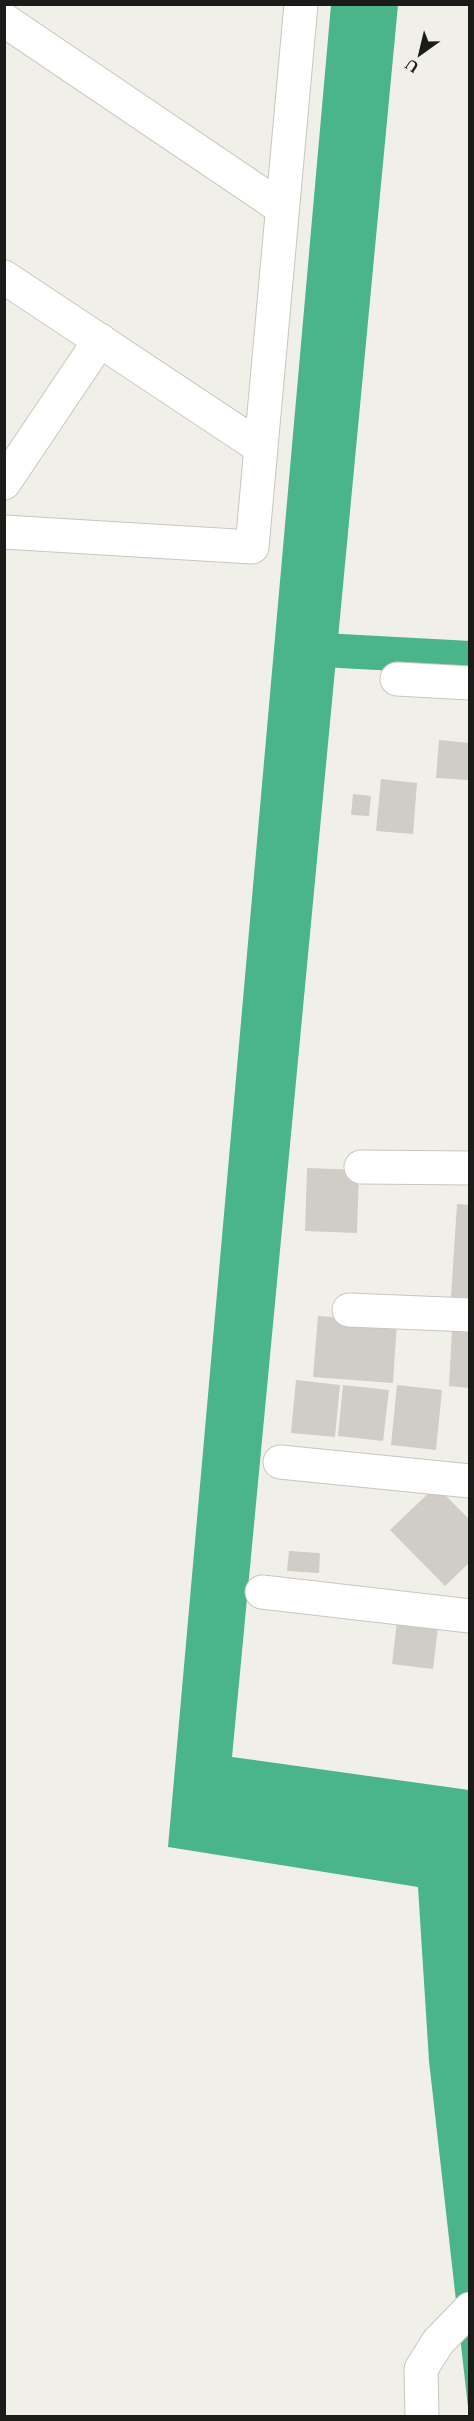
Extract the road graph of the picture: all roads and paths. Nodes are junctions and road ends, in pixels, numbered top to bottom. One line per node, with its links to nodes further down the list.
1 (301, 4): 3 (street)
2 (4, 20): 3 (street)
3 (282, 208): 6 (street)
4 (4, 277): 5 (street)
5 (100, 340): 6 (street); 7 (street)
6 (261, 447): 8 (street)
7 (4, 483)
8 (4, 532)
9 (397, 679): 10 (street)
10 (470, 683)
11 (362, 1167): 12 (street)
12 (470, 1168)
13 (350, 1310): 14 (street)
14 (470, 1315)
15 (280, 1461): 16 (street)
16 (470, 1481)
17 (262, 1592): 18 (street)
18 (470, 1616)
19 (470, 2309): 20 (street)
20 (422, 2416)

